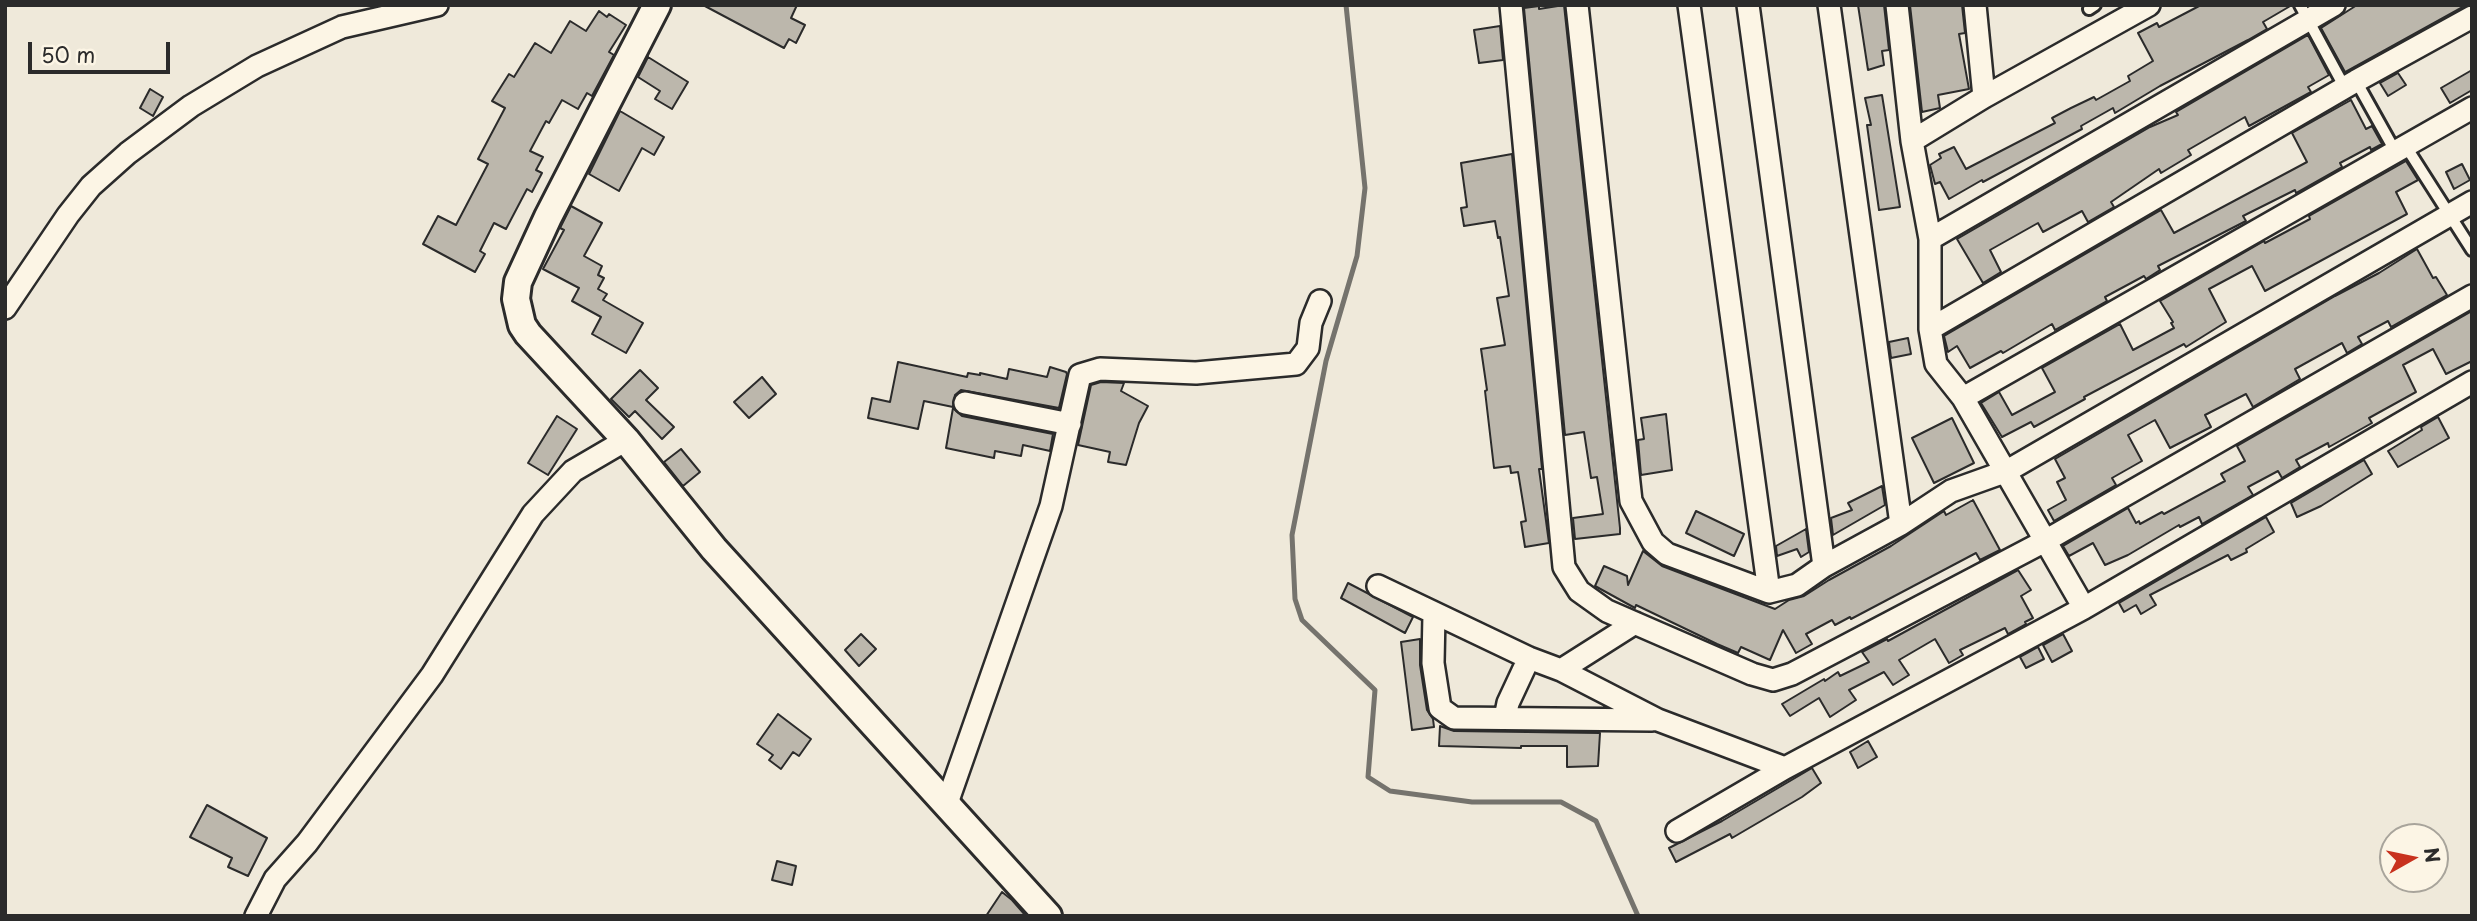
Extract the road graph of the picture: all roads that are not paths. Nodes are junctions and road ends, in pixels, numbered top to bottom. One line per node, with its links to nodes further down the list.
1 (437, 5): 25 (street)
2 (1511, 5): 40 (street)
3 (1577, 5): 37 (street)
4 (1689, 5): 37 (street)
5 (1748, 5): 35 (street)
6 (1829, 5): 33 (street)
7 (1897, 5): 17 (street)
8 (1975, 5): 15 (street)
9 (2149, 5): 15 (street)
10 (2334, 5): 12 (street)
11 (649, 8): 31 (street)
12 (2304, 12): 14 (lane); 21 (street)
13 (2472, 17): 14 (street)
14 (2350, 85): 18 (lane); 26 (street)
15 (1984, 97): 17 (street)
16 (2472, 108): 18 (street)
17 (1912, 141): 21 (street)
18 (2400, 148): 20 (lane); 28 (street)
19 (2472, 202): 20 (street)
20 (2449, 215): 22 (lane); 32 (street)
21 (1930, 239): 26 (street)
22 (2472, 250)
23 (2472, 296): 34 (street)
24 (1320, 301): 30 (street)
25 (5, 308)
26 (1930, 329): 28 (street)
27 (2472, 382): 38 (street)
28 (1963, 398): 32 (street)
29 (965, 403): 30 (street)
30 (1070, 424): 46 (street)
31 (626, 440): 46 (street); 48 (street)
32 (2007, 471): 33 (street); 34 (street)
33 (1901, 524): 35 (street)
34 (2045, 541): 38 (street); 40 (street)
35 (1825, 566): 37 (street)
36 (1378, 586): 39 (street)
37 (1769, 592)
38 (2084, 608): 45 (street)
39 (1433, 614): 41 (street); 43 (street)
40 (1635, 623): 42 (street)
41 (1529, 658): 42 (street); 43 (street)
42 (1561, 670): 44 (street)
43 (1505, 718): 44 (street)
44 (1658, 720): 45 (street)
45 (1785, 768): 47 (street)
46 (946, 806): 49 (street)
47 (1677, 831)
48 (256, 916)
49 (1048, 916)

